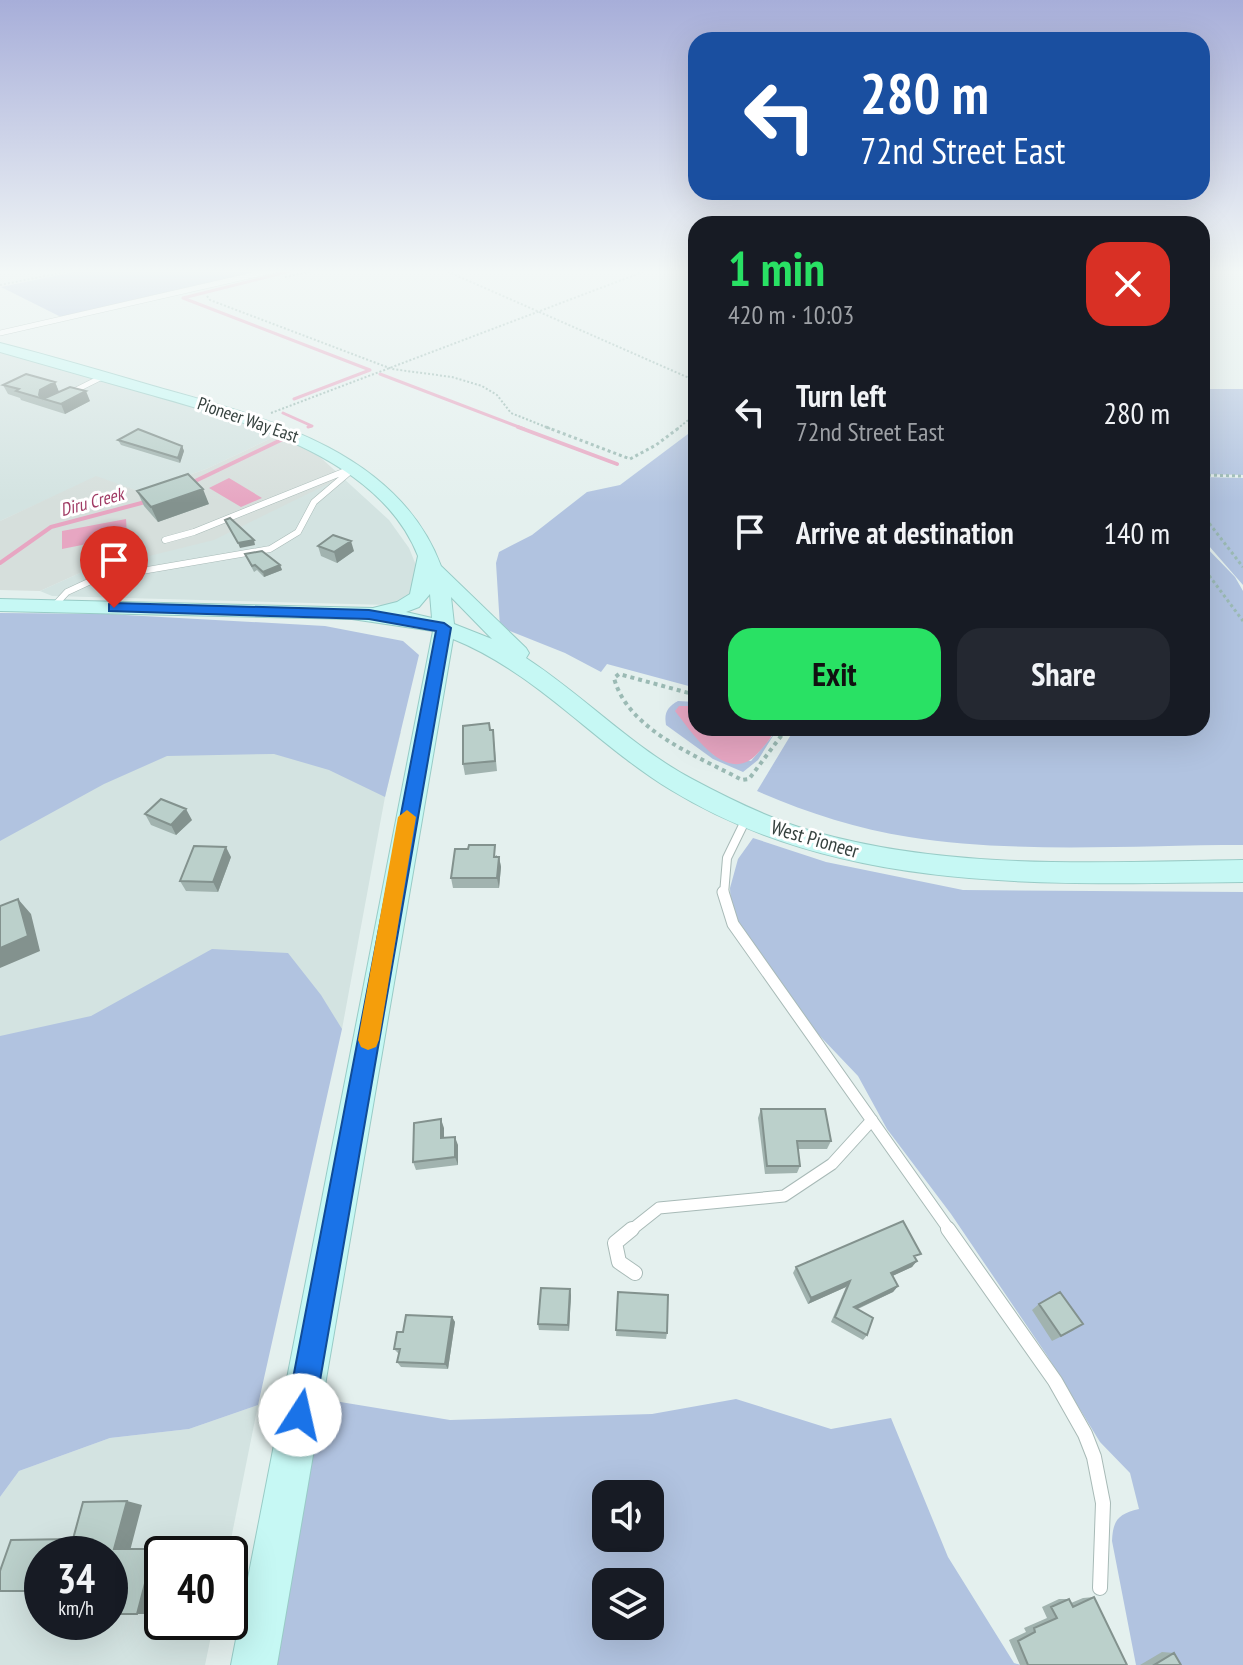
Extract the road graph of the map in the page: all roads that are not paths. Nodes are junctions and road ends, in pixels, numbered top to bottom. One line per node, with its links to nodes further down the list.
1 (3, 348): 2 (main road, Pioneer Way East)
2 (104, 376): 3 (lane); 4 (main road, Pioneer Way East)
3 (61, 397)
4 (354, 468): 5 (lane); 6 (main road, Pioneer Way East); 9 (lane)
5 (165, 540)
6 (424, 548): 7 (main road, Pioneer Way East); 10 (main road)
7 (435, 569): 11 (main road, Pioneer Way East); 12 (main road)
8 (0, 605): 9 (main road)
9 (54, 606): 10 (main road)
10 (334, 613): 11 (main road, West Pioneer)
11 (444, 628): 12 (main road, West Pioneer); 18 (main road, Pioneer Way East)
12 (541, 676): 13 (main road, West Pioneer)
13 (746, 819): 14 (main road, West Pioneer); 15 (lane)
14 (1243, 871)
15 (872, 1120): 16 (lane); 17 (lane)
16 (635, 1273)
17 (1100, 1588)
18 (254, 1665)

